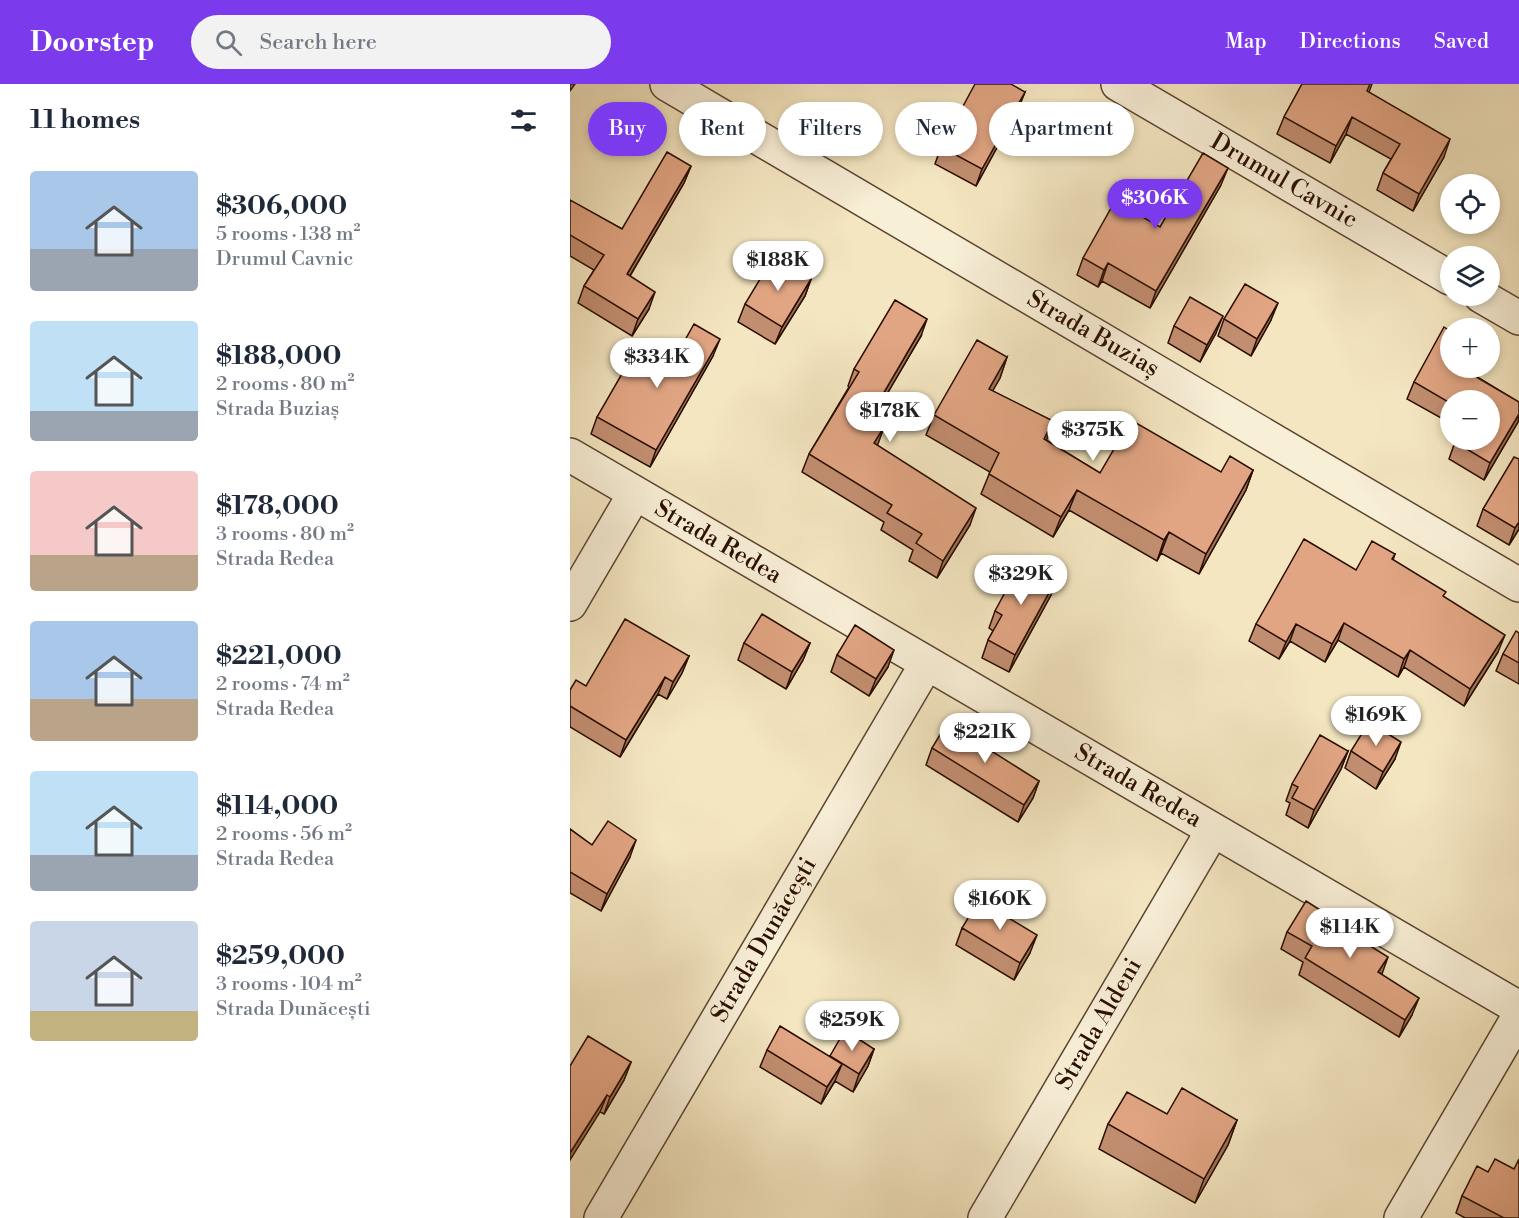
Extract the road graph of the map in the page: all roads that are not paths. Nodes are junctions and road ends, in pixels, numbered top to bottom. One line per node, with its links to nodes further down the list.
1 (667, 84): 8 (street, Strada Buziaș)
2 (1118, 84): 3 (street, Drumul Cavnic)
3 (1440, 272)
4 (1498, 306): 5 (street)
5 (1519, 318)
6 (570, 455): 7 (street, Strada Redea)
7 (635, 494): 9 (street); 10 (street, Strada Redea)
8 (1519, 585)
9 (570, 604)
10 (927, 663): 11 (street, Strada Redea); 14 (street, Strada Dunăcești)
11 (1213, 830): 12 (street, Strada Redea); 15 (street, Strada Aldeni)
12 (1519, 1008)
13 (1519, 1016): 16 (street)
14 (601, 1218)
15 (985, 1218)
16 (1401, 1218)

